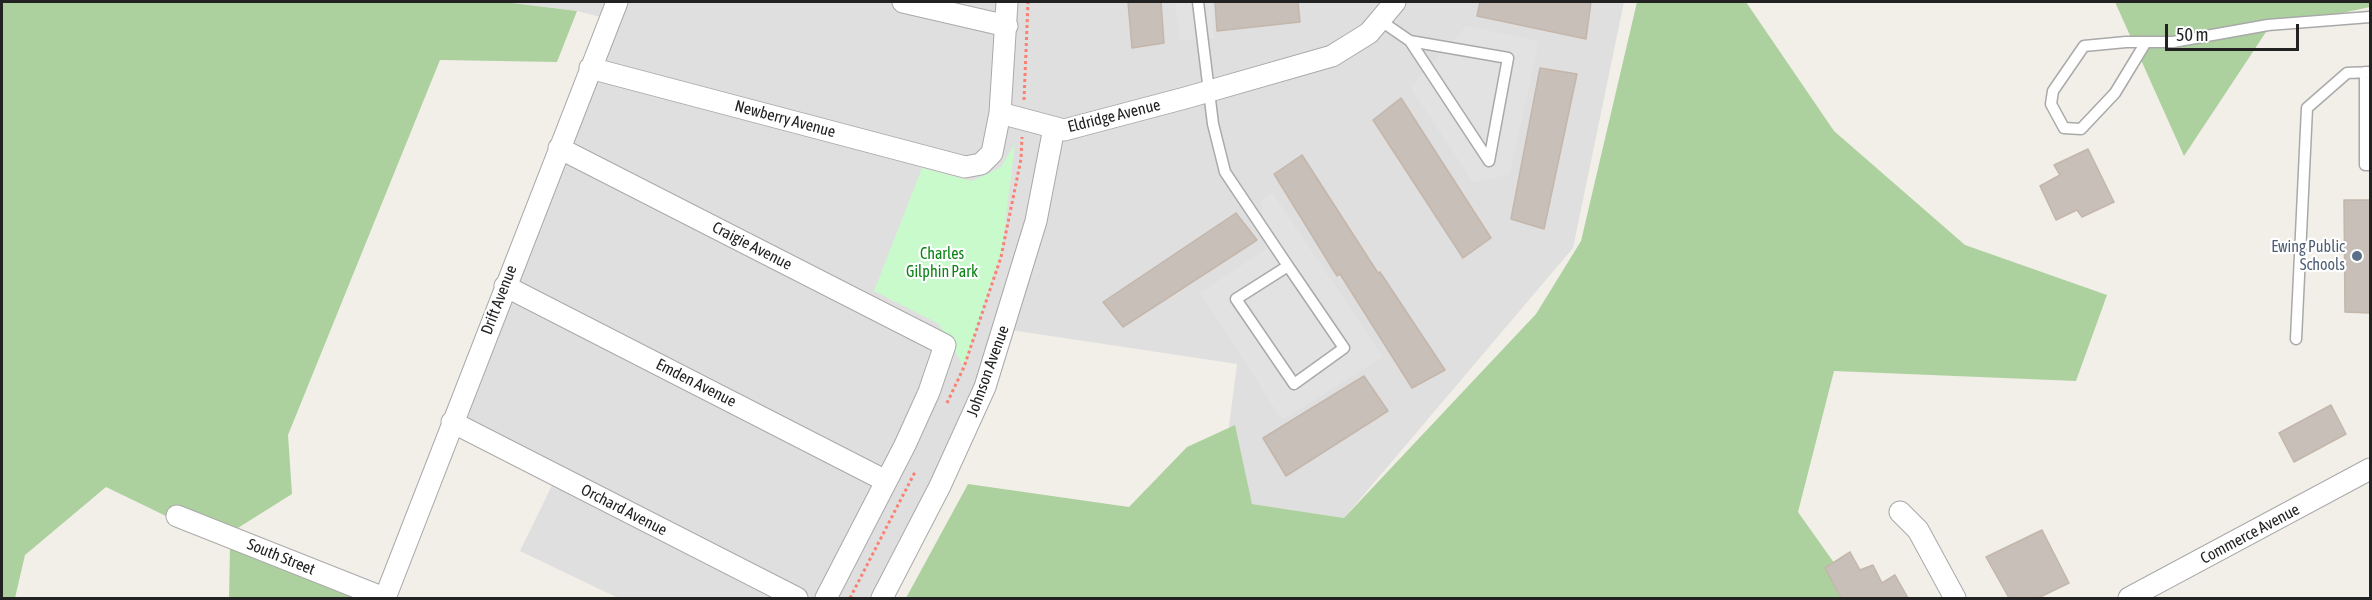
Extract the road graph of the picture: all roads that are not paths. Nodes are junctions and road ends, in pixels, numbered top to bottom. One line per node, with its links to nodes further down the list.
1 (617, 2): 11 (street, Drift Avenue)
2 (903, 2): 8 (street)
3 (1007, 2): 8 (street)
4 (1198, 2): 13 (lane)
5 (1395, 2): 7 (street, Eldridge Avenue)
6 (2370, 16): 10 (lane)
7 (1381, 21): 9 (lane); 13 (street, Eldridge Avenue)
8 (1007, 26): 14 (street)
9 (1410, 41): 9 (lane)
10 (2146, 42): 10 (lane)
11 (590, 69): 14 (street, Newberry Avenue); 16 (street, Drift Avenue)
12 (2368, 72): 17 (lane); 20 (lane)
13 (1208, 92): 15 (street, Eldridge Avenue); 18 (lane)
14 (1000, 113): 15 (street, Eldridge Avenue)
15 (1053, 128): 29 (street, Johnson Avenue)
16 (559, 148): 19 (street, Drift Avenue); 23 (street, Craigie Avenue)
17 (2370, 165)
18 (1288, 266): 18 (lane)
19 (505, 286): 21 (street, Drift Avenue); 23 (street, Emden Avenue)
20 (2296, 339)
21 (452, 422): 26 (street, Drift Avenue); 27 (street, Orchard Avenue)
22 (2370, 469): 31 (street, Commerce Avenue)
23 (886, 481): 28 (street)
24 (1900, 512): 30 (street)
25 (177, 516): 26 (street, South Street)
26 (384, 598)
27 (797, 598)
28 (826, 598)
29 (882, 598)
30 (1954, 598)
31 (2129, 598)

